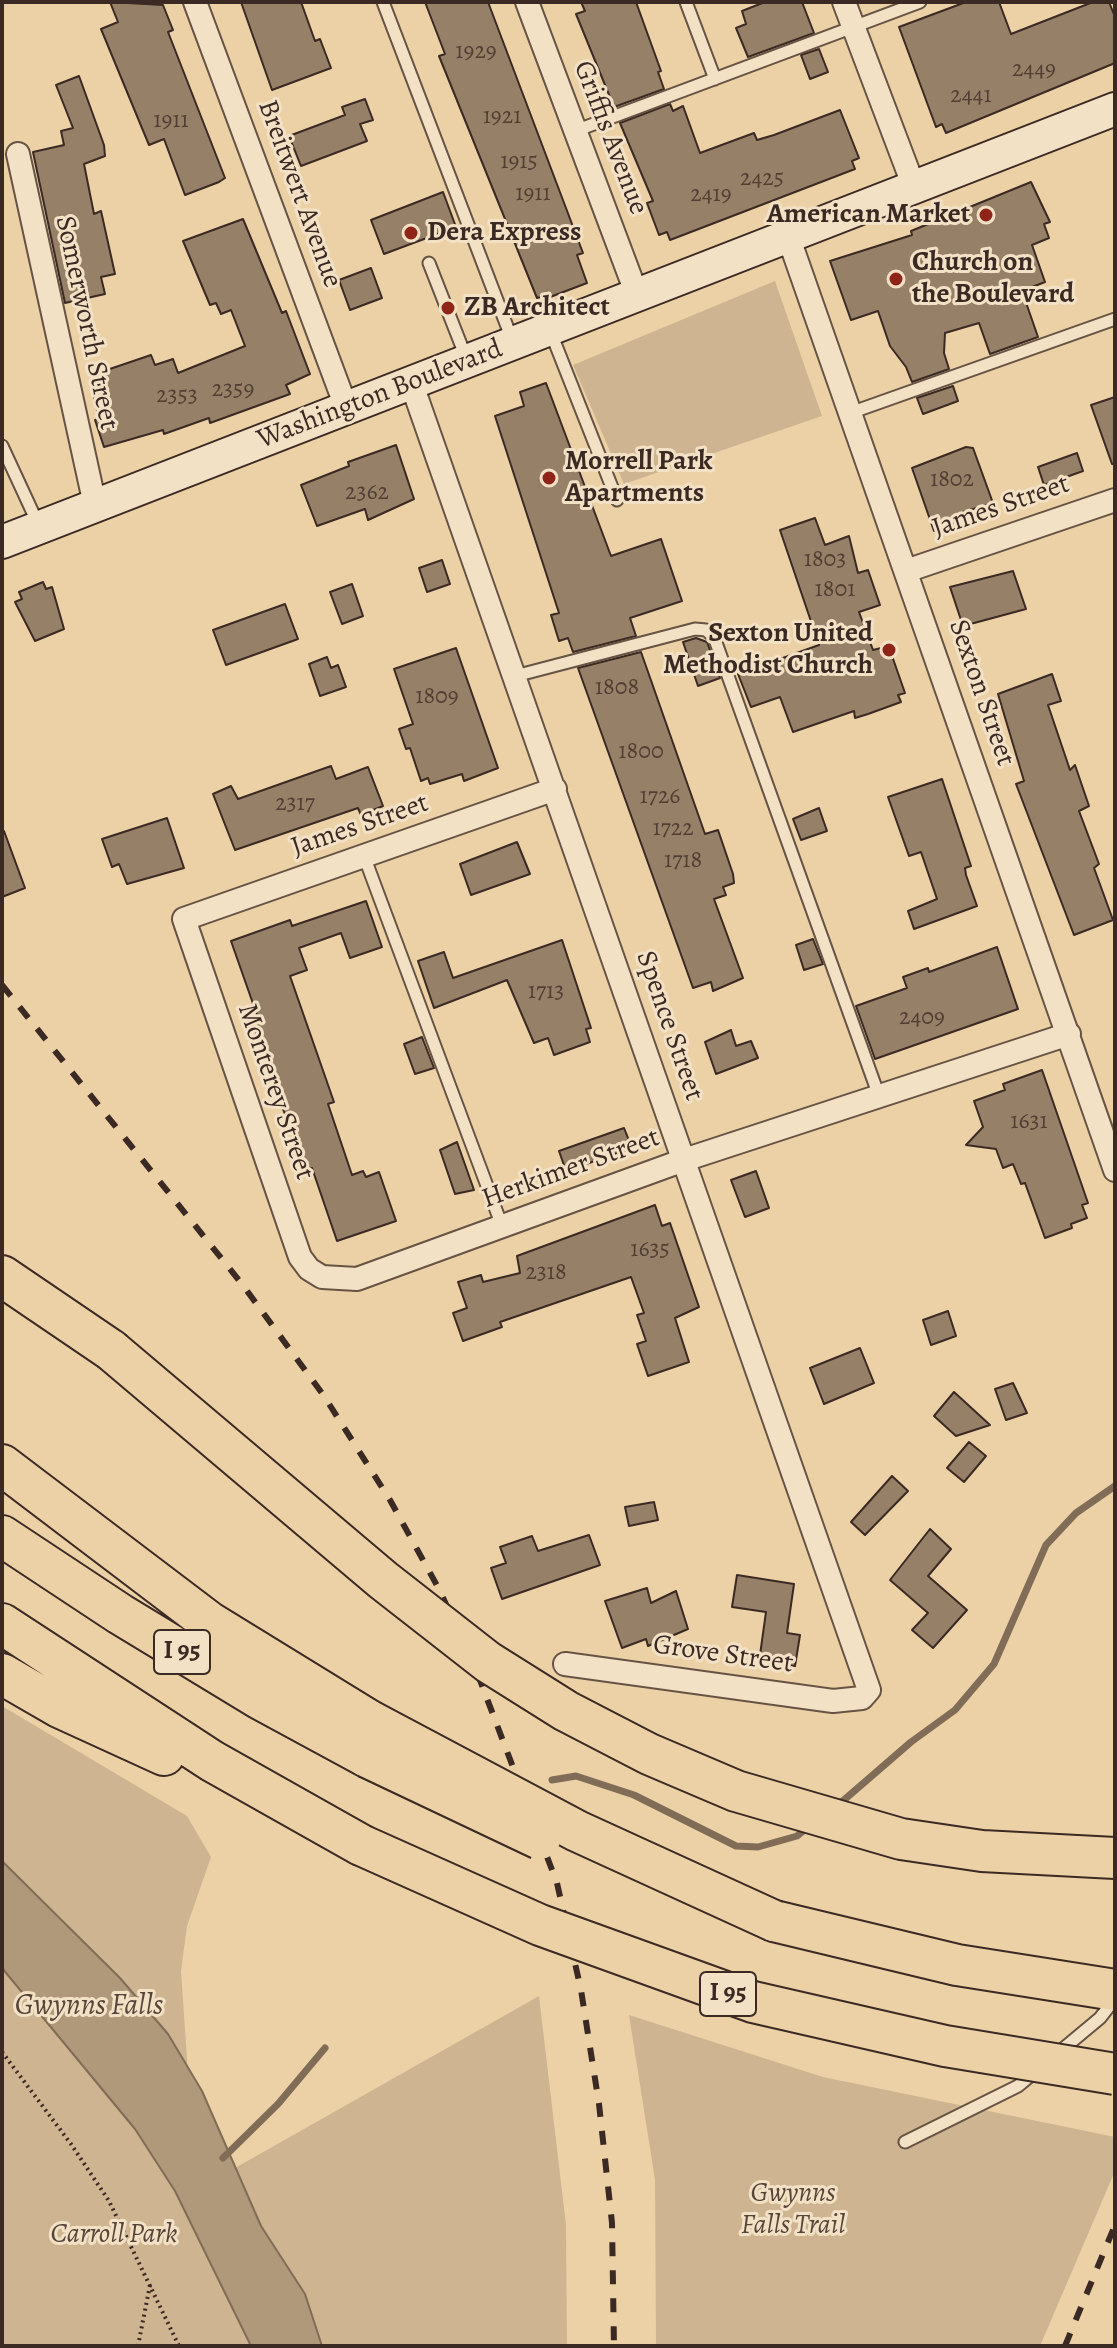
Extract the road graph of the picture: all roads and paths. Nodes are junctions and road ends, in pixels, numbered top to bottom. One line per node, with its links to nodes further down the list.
1 (195, 2): 21 (street, Breitwert Avenue)
2 (383, 2): 18 (lane)
3 (527, 2): 10 (street, Griffis Avenue)
4 (686, 2): 8 (lane)
5 (844, 2): 7 (street)
6 (920, 2): 7 (lane)
7 (854, 27): 8 (lane); 12 (street)
8 (715, 79): 10 (lane)
9 (1115, 109): 12 (main road, Washington Boulevard)
10 (575, 131): 15 (street, Griffis Avenue)
11 (18, 154): 26 (street, Somerworth Street)
12 (914, 187): 13 (main road, Washington Boulevard)
13 (788, 236): 15 (main road, Washington Boulevard); 22 (street, Sexton Street)
14 (429, 263): 19 (lane)
15 (637, 295): 17 (main road, Washington Boulevard)
16 (1115, 319): 22 (lane)
17 (550, 328): 18 (main road, Washington Boulevard); 24 (lane)
18 (513, 343): 19 (main road, Washington Boulevard)
19 (467, 361): 20 (main road, Washington Boulevard)
20 (411, 382): 21 (main road, Washington Boulevard); 30 (street, Spence Street)
21 (346, 407): 26 (main road, Washington Boulevard)
22 (850, 413): 29 (street, Sexton Street)
23 (2, 446): 27 (lane)
24 (617, 500)
25 (1115, 500): 29 (street, James Street)
26 (95, 505): 27 (main road, Washington Boulevard)
27 (39, 527): 28 (main road, Washington Boulevard)
28 (2, 542)
29 (906, 571): 34 (street, Sexton Street)
30 (515, 676): 31 (street, Spence Street); 35 (lane)
31 (555, 789): 32 (street, James Street); 36 (street, Spence Street)
32 (364, 856): 33 (street, James Street); 38 (lane)
33 (184, 919): 40 (street, Monterey Street)
34 (1069, 1034): 35 (street, Herkimer Street); 37 (street, Sexton Street)
35 (879, 1096): 36 (street, Herkimer Street)
36 (684, 1160): 38 (street, Herkimer Street); 46 (street, Spence Street)
37 (1115, 1170)
38 (502, 1226): 40 (street, Herkimer Street)
39 (2, 1276): 49 (highway, bridge)
40 (322, 1277)
41 (2, 1465): 47 (highway)
42 (2, 1536): 47 (highway, I 95)
43 (2, 1624): 48 (highway, I 95)
44 (565, 1664): 46 (street, Grove Street)
45 (2, 1674): 48 (highway)
46 (869, 1690)
47 (369, 1739): 50 (highway, bridge)
48 (361, 1845): 53 (highway, I 95, bridge)
49 (1115, 1858)
50 (1115, 1990)
51 (1115, 1999): 54 (lane)
52 (2, 2052): 55 (path)
53 (1115, 2074)
54 (905, 2142)
55 (150, 2285): 56 (path); 57 (path)
56 (138, 2346)
57 (179, 2346)

